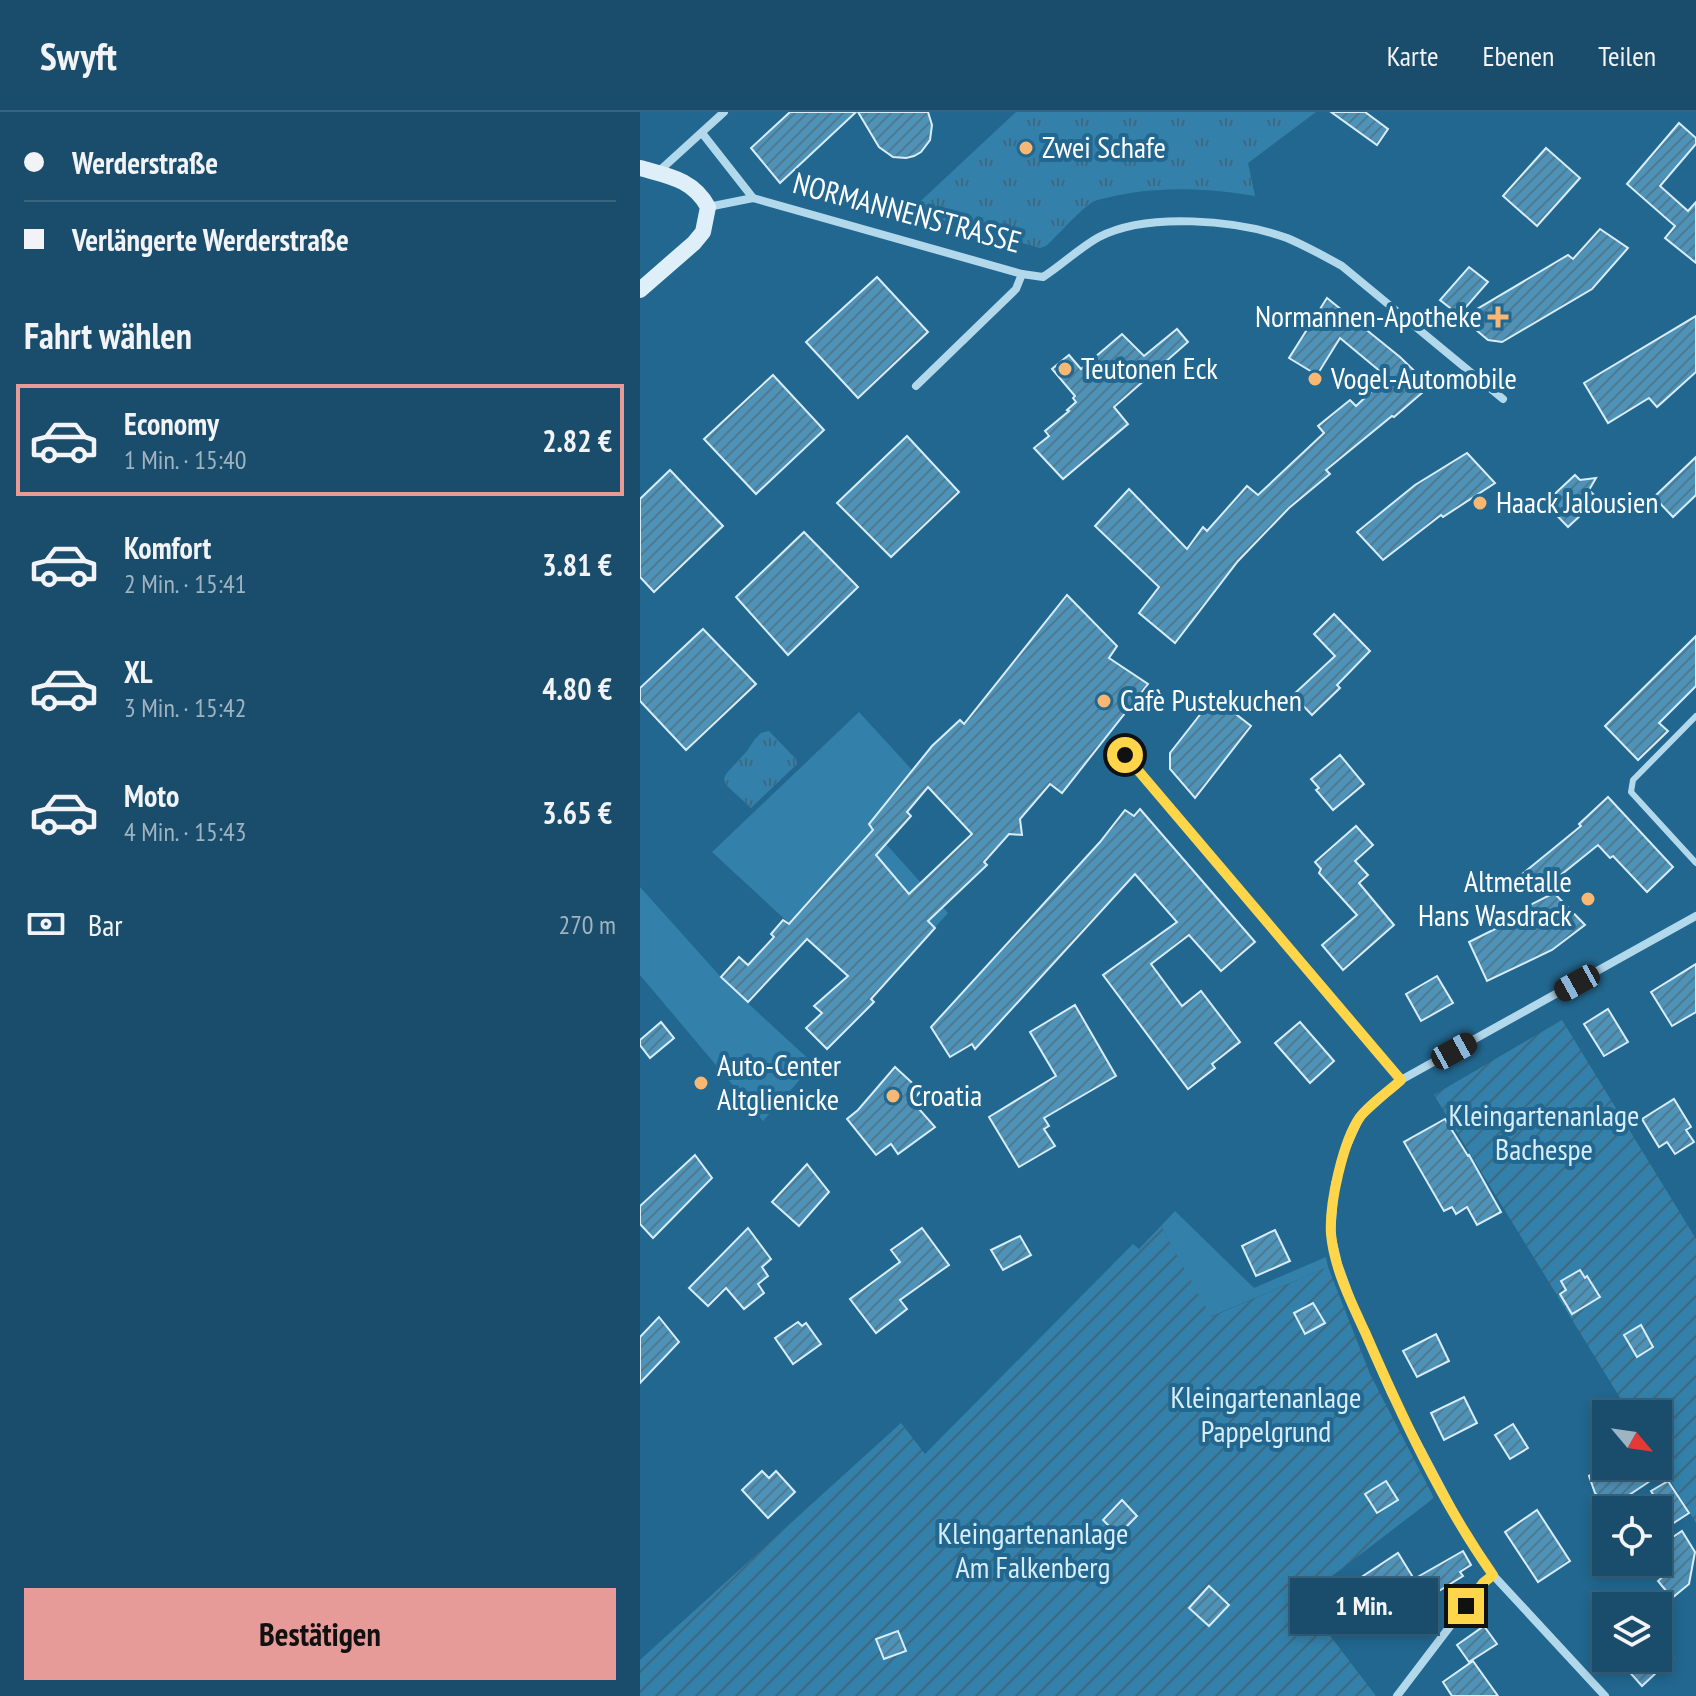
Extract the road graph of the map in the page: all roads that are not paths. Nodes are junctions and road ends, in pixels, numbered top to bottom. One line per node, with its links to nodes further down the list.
1 (724, 112): 2 (street)
2 (702, 133): 4 (street); 5 (street, NORMANNENSTRASSE)
3 (640, 168): 4 (street)
4 (657, 173): 6 (street)
5 (753, 198): 6 (street, NORMANNENSTRASSE); 7 (street, NORMANNENSTRASSE)
6 (708, 207): 8 (street)
7 (1022, 274): 9 (street); 10 (street, NORMANNENSTRASSE)
8 (640, 290)
9 (916, 386)
10 (1503, 399)
11 (1696, 716): 13 (lane)
12 (1125, 755): 15 (street)
13 (1696, 863)
14 (1696, 916): 15 (street)
15 (1401, 1080): 16 (street)
16 (1493, 1575): 17 (street); 18 (street)
17 (1397, 1696)
18 (1605, 1696)

